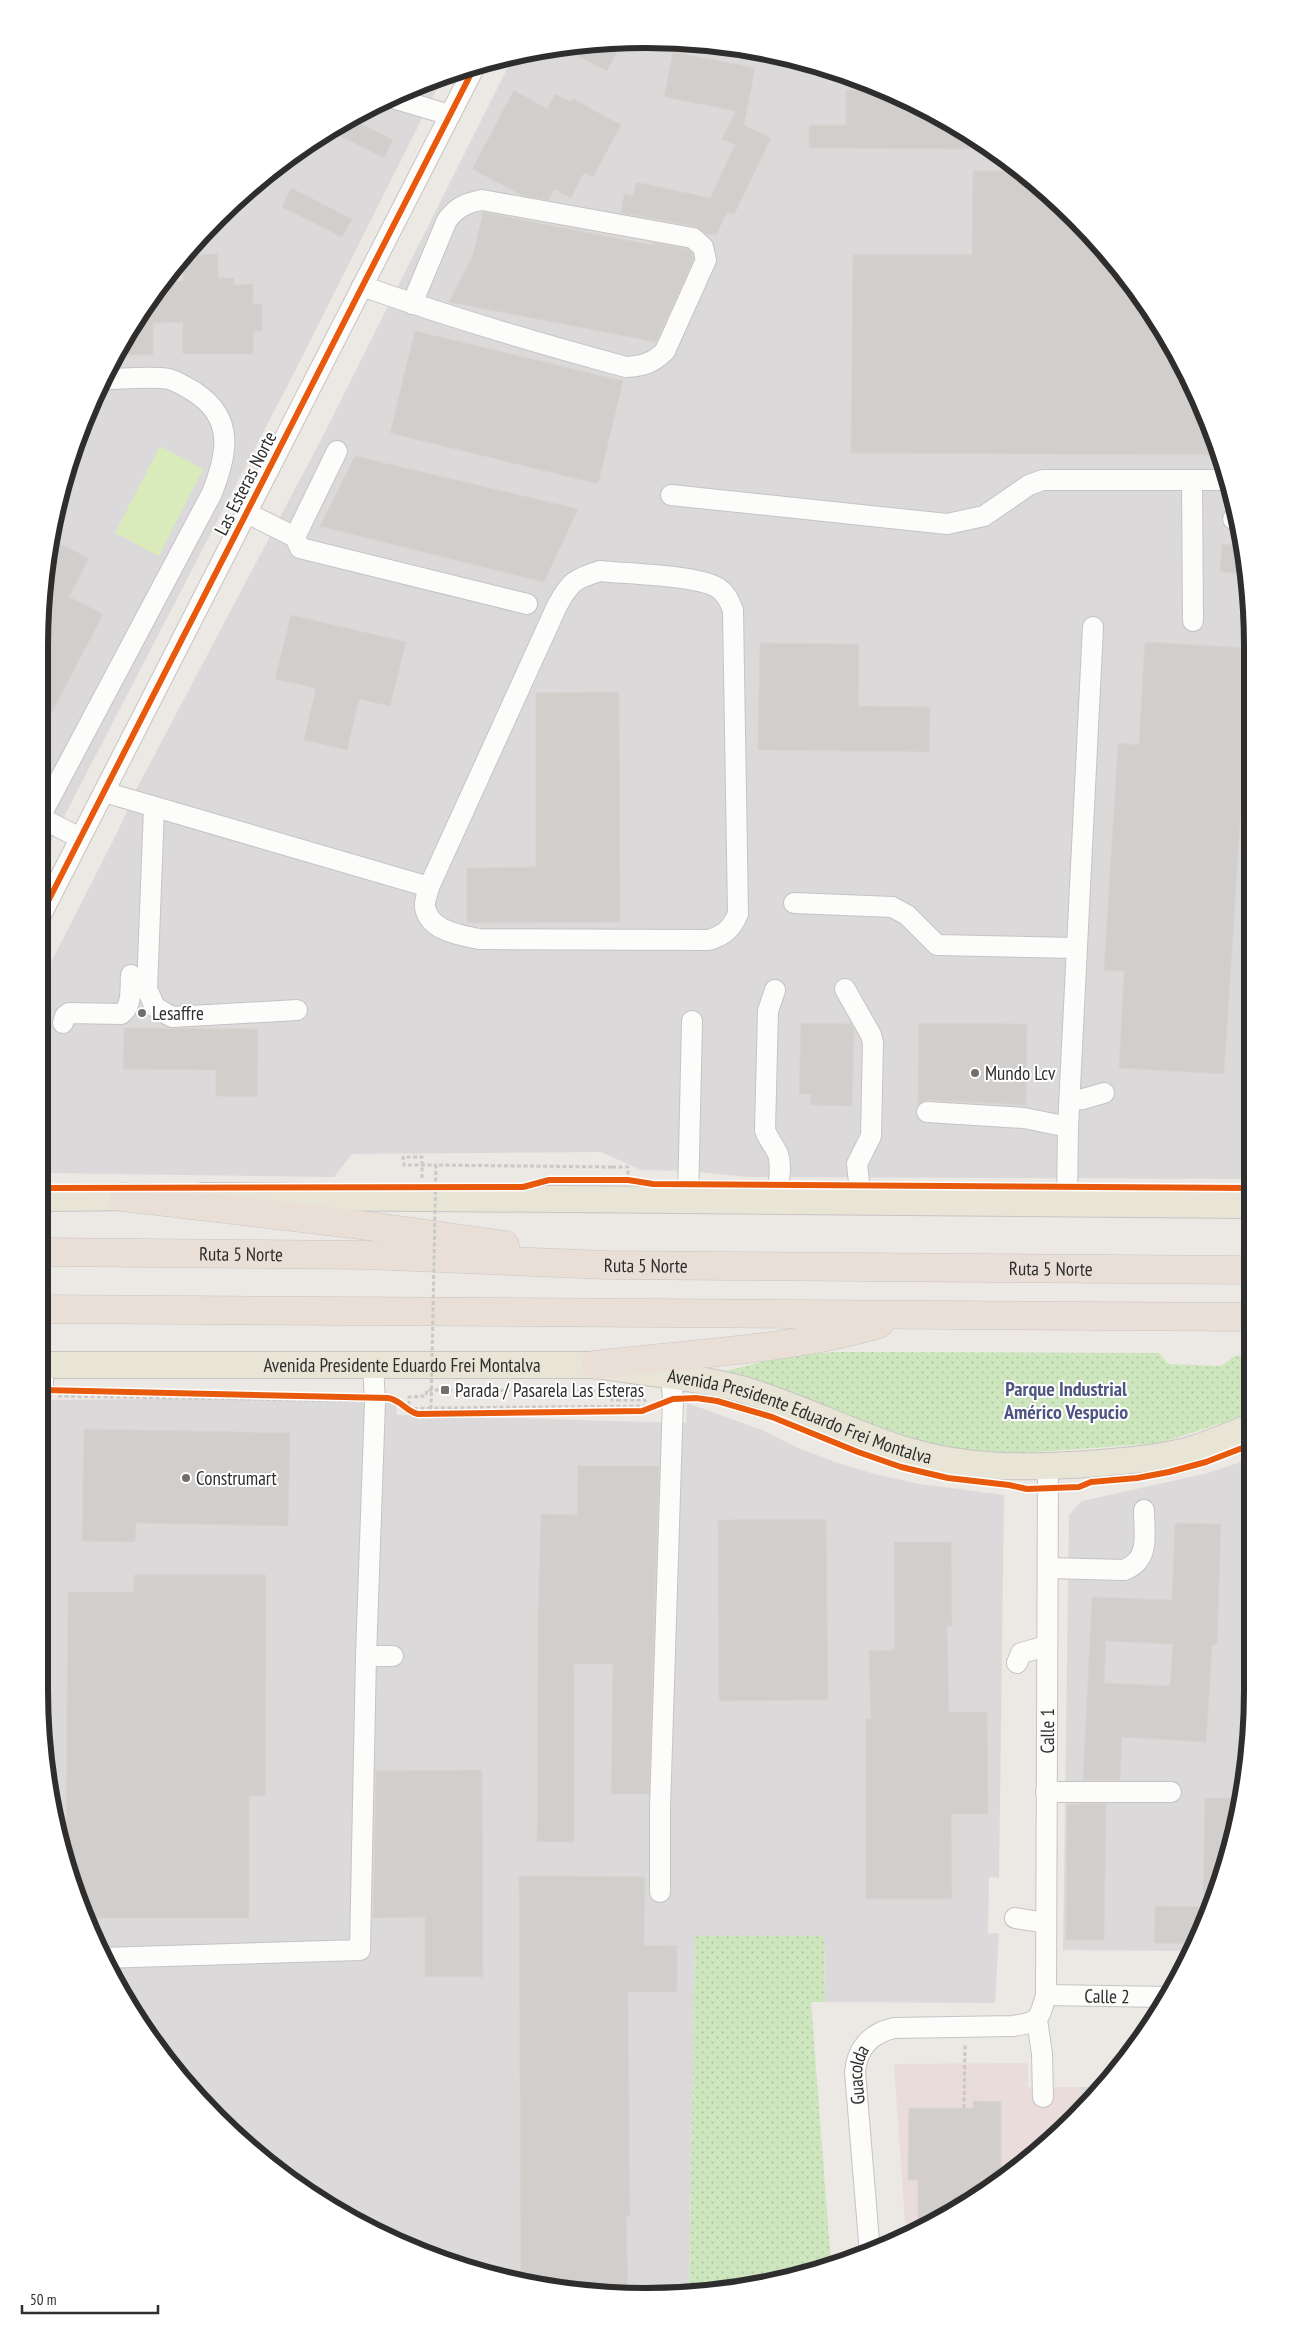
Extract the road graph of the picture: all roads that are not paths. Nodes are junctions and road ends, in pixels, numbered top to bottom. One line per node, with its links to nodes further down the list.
1 (471, 74): 3 (street, Las Esteras Norte)
2 (400, 100): 3 (street)
3 (450, 115): 4 (street, Las Esteras Norte)
4 (362, 286): 5 (street); 11 (street, Las Esteras Norte)
5 (412, 304): 5 (street)
6 (110, 379): 17 (street)
7 (337, 451): 12 (street)
8 (1192, 480): 9 (street); 10 (street); 14 (street)
9 (1220, 480)
10 (671, 496)
11 (247, 513): 12 (street); 16 (street, Las Esteras Norte)
12 (295, 537): 13 (street)
13 (527, 604)
14 (1193, 621)
15 (1093, 627): 24 (street)
16 (104, 792): 18 (street); 20 (street, Las Esteras Norte)
17 (48, 803)
18 (154, 808): 21 (street); 28 (street)
19 (48, 820): 20 (street)
20 (80, 838): 22 (street, Las Esteras Norte)
21 (429, 887): 21 (street)
22 (48, 901)
23 (794, 903): 24 (street)
24 (1076, 948): 32 (street)
25 (131, 975): 30 (street)
26 (845, 989): 39 (street)
27 (775, 990): 38 (street)
28 (297, 1010)
29 (692, 1021): 37 (street)
30 (63, 1023)
31 (1104, 1093): 32 (street)
32 (1070, 1100): 34 (street)
33 (927, 1112): 34 (street)
34 (1068, 1127): 40 (street)
35 (122, 1197): 36 (main road); 37 (main road); 44 (highway)
36 (48, 1198)
37 (688, 1201): 38 (main road)
38 (777, 1201): 39 (main road)
39 (861, 1201): 40 (main road)
40 (1067, 1203): 41 (main road)
41 (1244, 1205)
42 (48, 1252): 44 (highway, Ruta 5 Norte)
43 (1244, 1253): 45 (highway)
44 (607, 1265): 45 (highway, Ruta 5 Norte)
45 (1176, 1269): 46 (highway, Ruta 5 Norte)
46 (1244, 1270)
47 (48, 1309): 48 (highway)
48 (910, 1315): 49 (highway); 52 (highway)
49 (1244, 1317)
50 (48, 1364): 51 (main road, Avenida Presidente Eduardo Frei Montalva)
51 (373, 1365): 52 (main road, Avenida Presidente Eduardo Frei Montalva); 59 (street)
52 (595, 1365): 53 (main road, Avenida Presidente Eduardo Frei Montalva)
53 (672, 1388): 55 (main road, Avenida Presidente Eduardo Frei Montalva); 64 (street)
54 (1244, 1430): 55 (main road, Avenida Presidente Eduardo Frei Montalva)
55 (1048, 1467): 57 (street, Calle 1)
56 (1144, 1510): 57 (street)
57 (1048, 1568): 58 (street, Calle 1)
58 (1047, 1646): 61 (street); 62 (street, Calle 1)
59 (366, 1656): 60 (street); 67 (street)
60 (393, 1656)
61 (1017, 1662)
62 (1046, 1792): 63 (street); 66 (street, Calle 1)
63 (1171, 1792)
64 (660, 1892)
65 (1015, 1918): 66 (street)
66 (1046, 1923): 68 (street, Calle 1)
67 (111, 1958)
68 (1046, 1995): 69 (street, Calle 2); 70 (street)
69 (1158, 1997)
70 (1037, 2020): 71 (street); 72 (street, Guacolda)
71 (1043, 2097)
72 (869, 2244)

